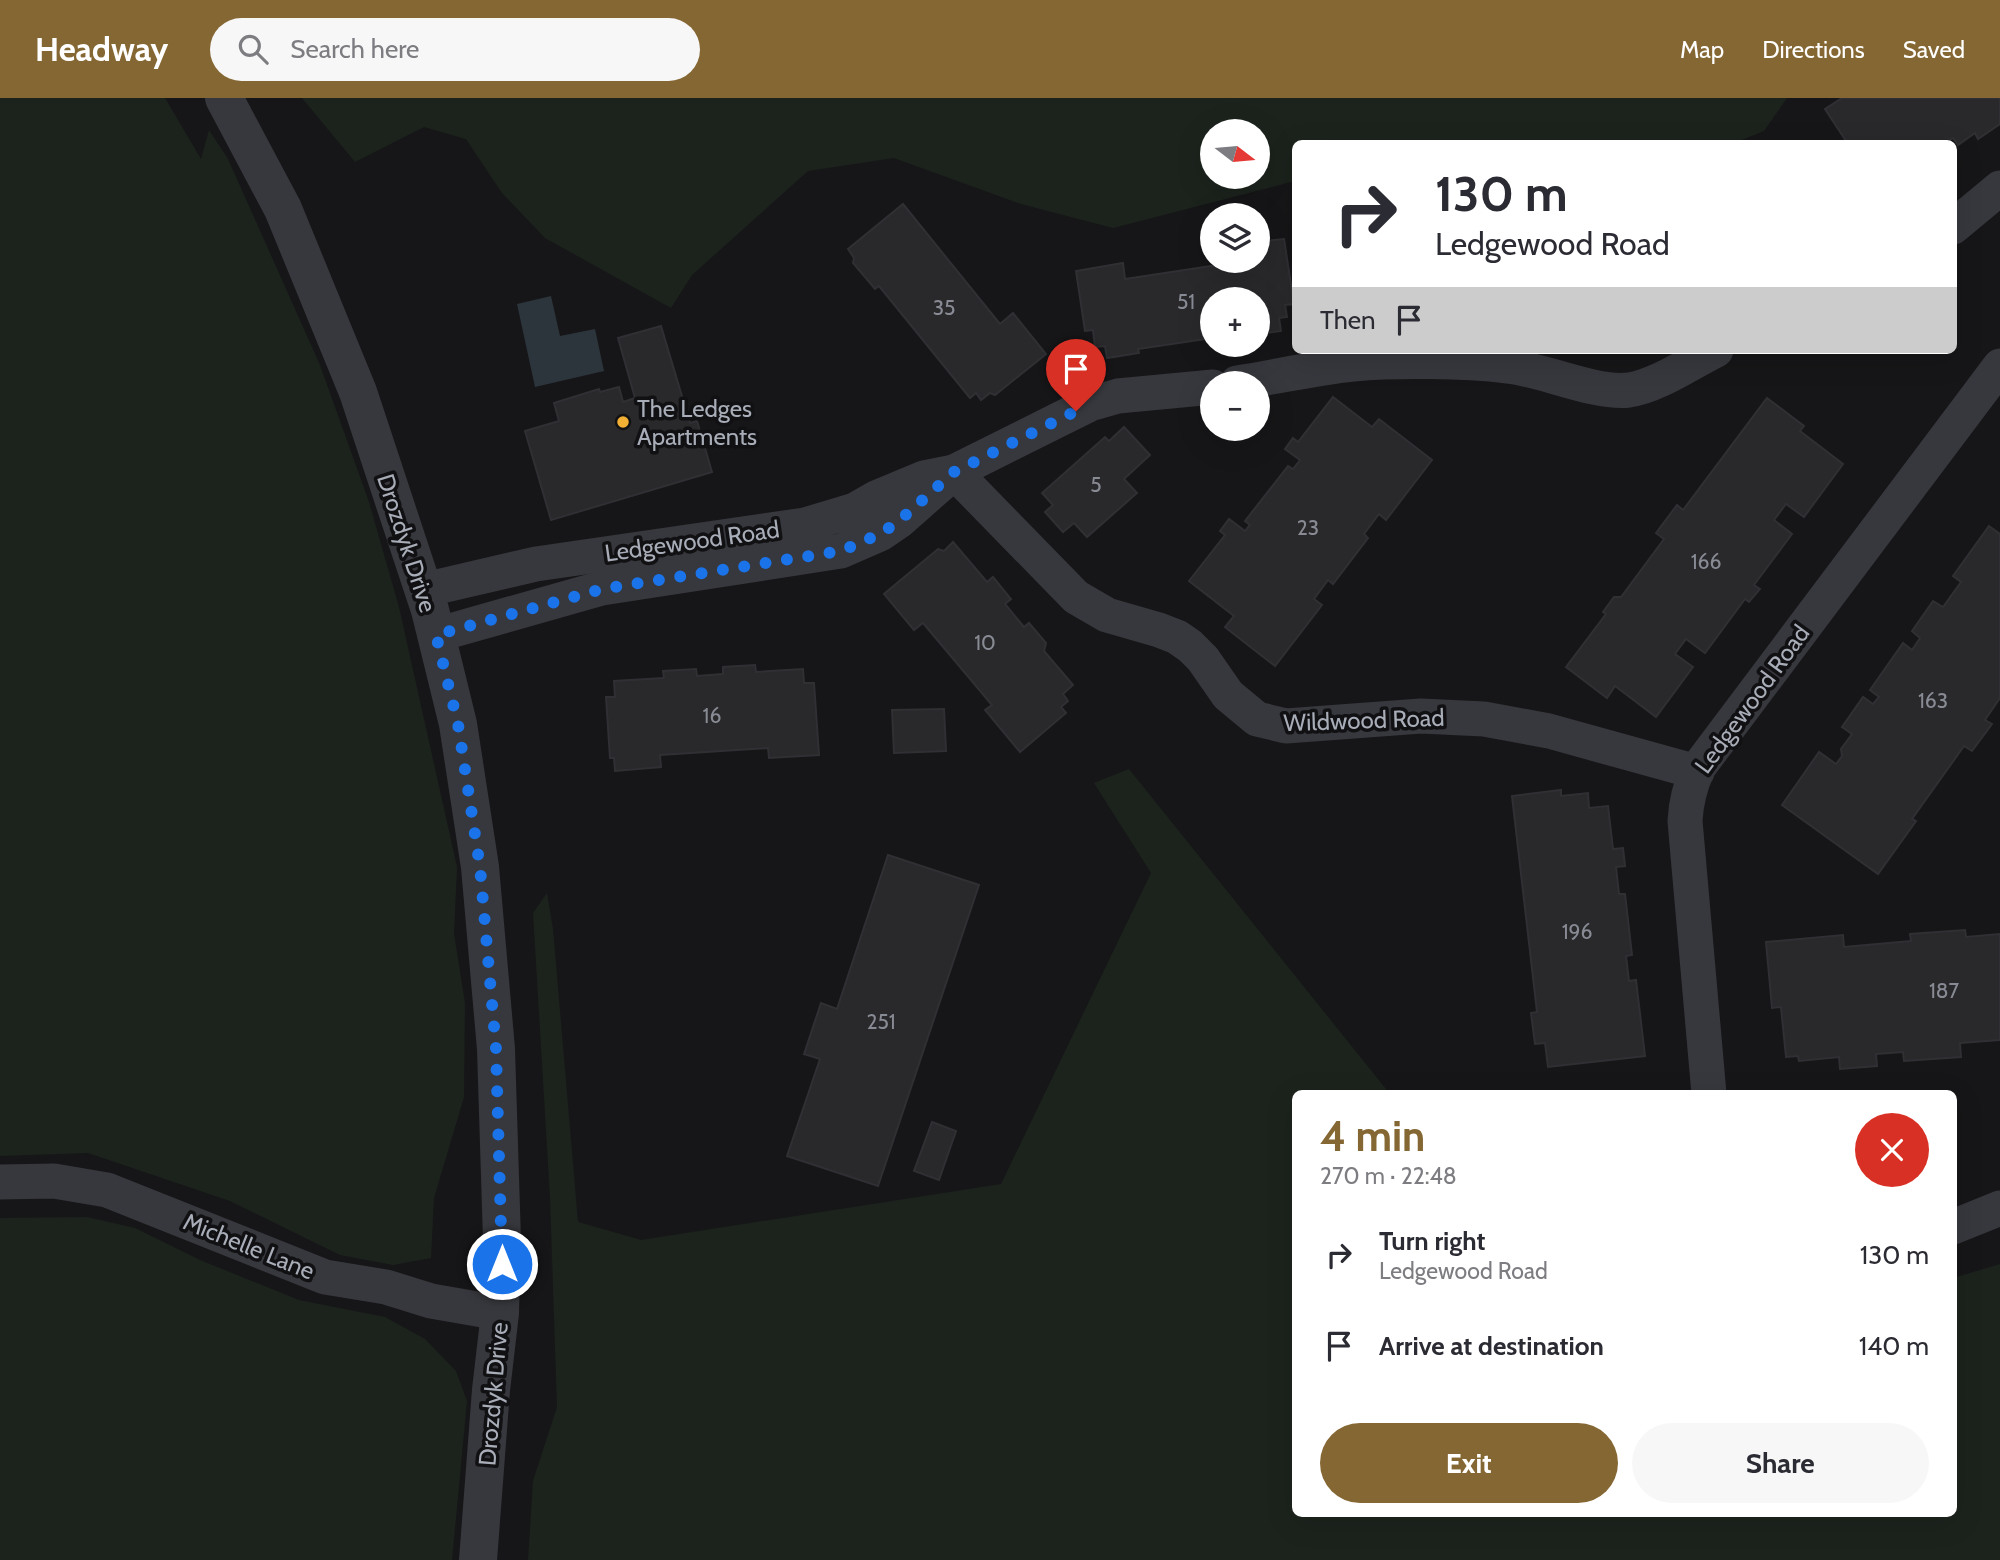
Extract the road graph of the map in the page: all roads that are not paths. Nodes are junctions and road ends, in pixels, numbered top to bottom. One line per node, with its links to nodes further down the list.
1 (224, 98): 9 (street, Drozdyk Drive)
2 (2000, 188): 3 (street)
3 (1957, 224)
4 (1708, 354): 6 (street)
5 (2000, 366): 11 (street, Ledgewood Road)
6 (1270, 377)
7 (1200, 388): 8 (street, Ledgewood Road)
8 (954, 472): 9 (street, Ledgewood Road); 10 (street, Ledgewood Road); 11 (street, Wildwood Road)
9 (424, 590): 10 (street, Drozdyk Drive)
10 (436, 635): 16 (street, Drozdyk Drive)
11 (1697, 772): 12 (street, Ledgewood Road)
12 (1709, 1090)
13 (0, 1182): 16 (street, Michelle Lane)
14 (2000, 1209): 15 (street)
15 (1957, 1225)
16 (500, 1313): 17 (street, Drozdyk Drive)
17 (478, 1560)

